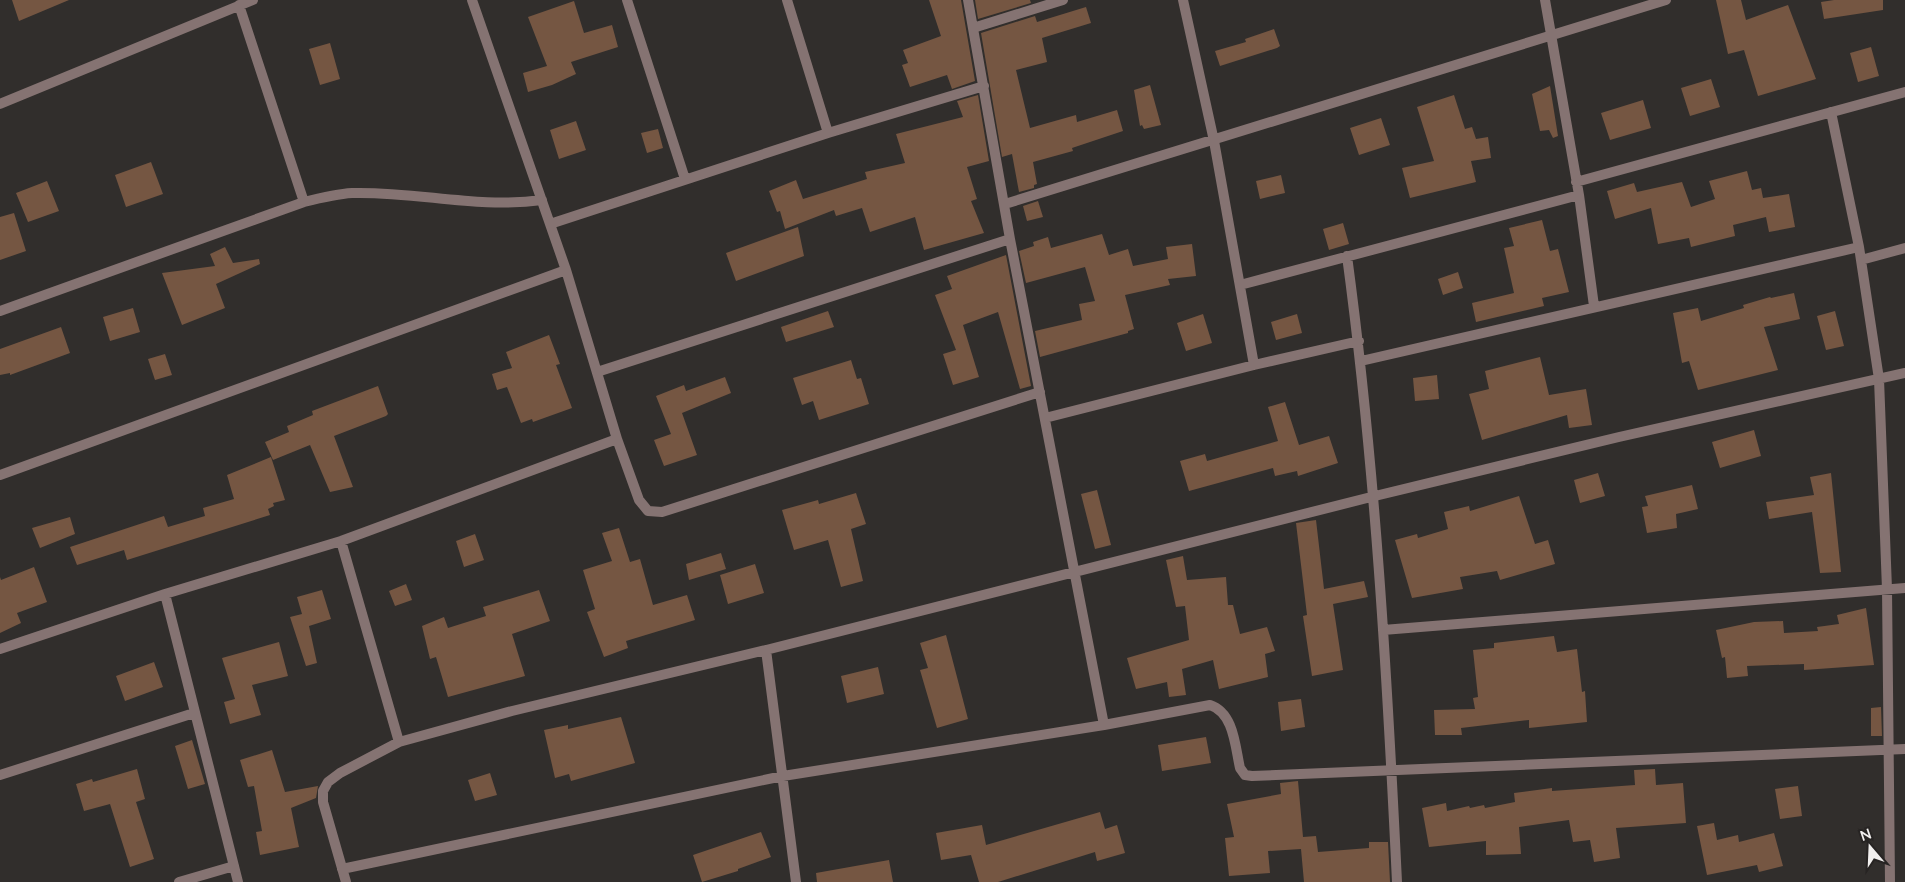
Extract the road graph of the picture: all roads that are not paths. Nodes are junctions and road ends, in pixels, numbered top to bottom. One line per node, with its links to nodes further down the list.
1 (253, 0): 10 (street)
2 (472, 0): 22 (street)
3 (627, 0): 19 (street)
4 (787, 0): 17 (street)
5 (968, 0): 11 (street)
6 (1063, 0): 11 (street)
7 (1183, 0): 18 (street)
8 (1545, 0): 12 (street)
9 (1666, 0): 12 (street)
10 (239, 6): 15 (street); 23 (street)
11 (973, 28): 13 (street)
12 (1552, 34): 18 (street); 20 (street)
13 (984, 86): 17 (street); 24 (street)
14 (1905, 92): 16 (street)
15 (0, 104)
16 (1831, 112): 20 (street); 27 (street)
17 (828, 133): 19 (street)
18 (1214, 141): 24 (street); 32 (street)
19 (685, 179): 25 (street)
20 (1576, 182): 21 (street)
21 (1579, 196): 29 (street); 33 (street)
22 (542, 200): 23 (street); 25 (street)
23 (304, 202): 34 (street)
24 (1005, 204): 26 (street)
25 (550, 224): 31 (street)
26 (1010, 239): 38 (street); 41 (street)
27 (1858, 247): 30 (street); 33 (street)
28 (1905, 248): 30 (street)
29 (1347, 256): 32 (street); 35 (street)
30 (1861, 260): 40 (street)
31 (566, 270): 38 (street); 44 (street)
32 (1240, 285): 37 (street)
33 (1594, 306): 36 (street)
34 (0, 311)
35 (1358, 341): 36 (street); 37 (street)
36 (1361, 360): 45 (street)
37 (1254, 365): 42 (street)
38 (597, 372): 43 (street)
39 (1905, 373): 40 (street)
40 (1879, 379): 45 (street); 49 (street)
41 (1040, 392): 42 (street); 43 (street)
42 (1045, 418): 47 (street)
43 (617, 439): 46 (street)
44 (0, 475)
45 (1374, 496): 47 (street); 51 (street)
46 (341, 541): 50 (street); 56 (street)
47 (1074, 573): 53 (street); 55 (street)
48 (1905, 588): 49 (street)
49 (1887, 589): 51 (street); 57 (street)
50 (165, 594): 52 (street); 54 (street)
51 (1383, 630): 59 (street)
52 (0, 649)
53 (766, 650): 56 (street); 61 (street)
54 (194, 713): 60 (street); 62 (street)
55 (1104, 725): 59 (street); 61 (street)
56 (399, 742): 63 (street)
57 (1890, 750): 58 (street); 59 (street); 69 (street)
58 (1905, 750)
59 (1392, 769): 68 (street)
60 (0, 774)
61 (782, 776): 63 (street); 67 (street)
62 (234, 866): 64 (street); 65 (street)
63 (342, 869): 66 (street)
64 (179, 882)
65 (238, 882)
66 (346, 882)
67 (796, 882)
68 (1397, 882)
69 (1890, 882)

